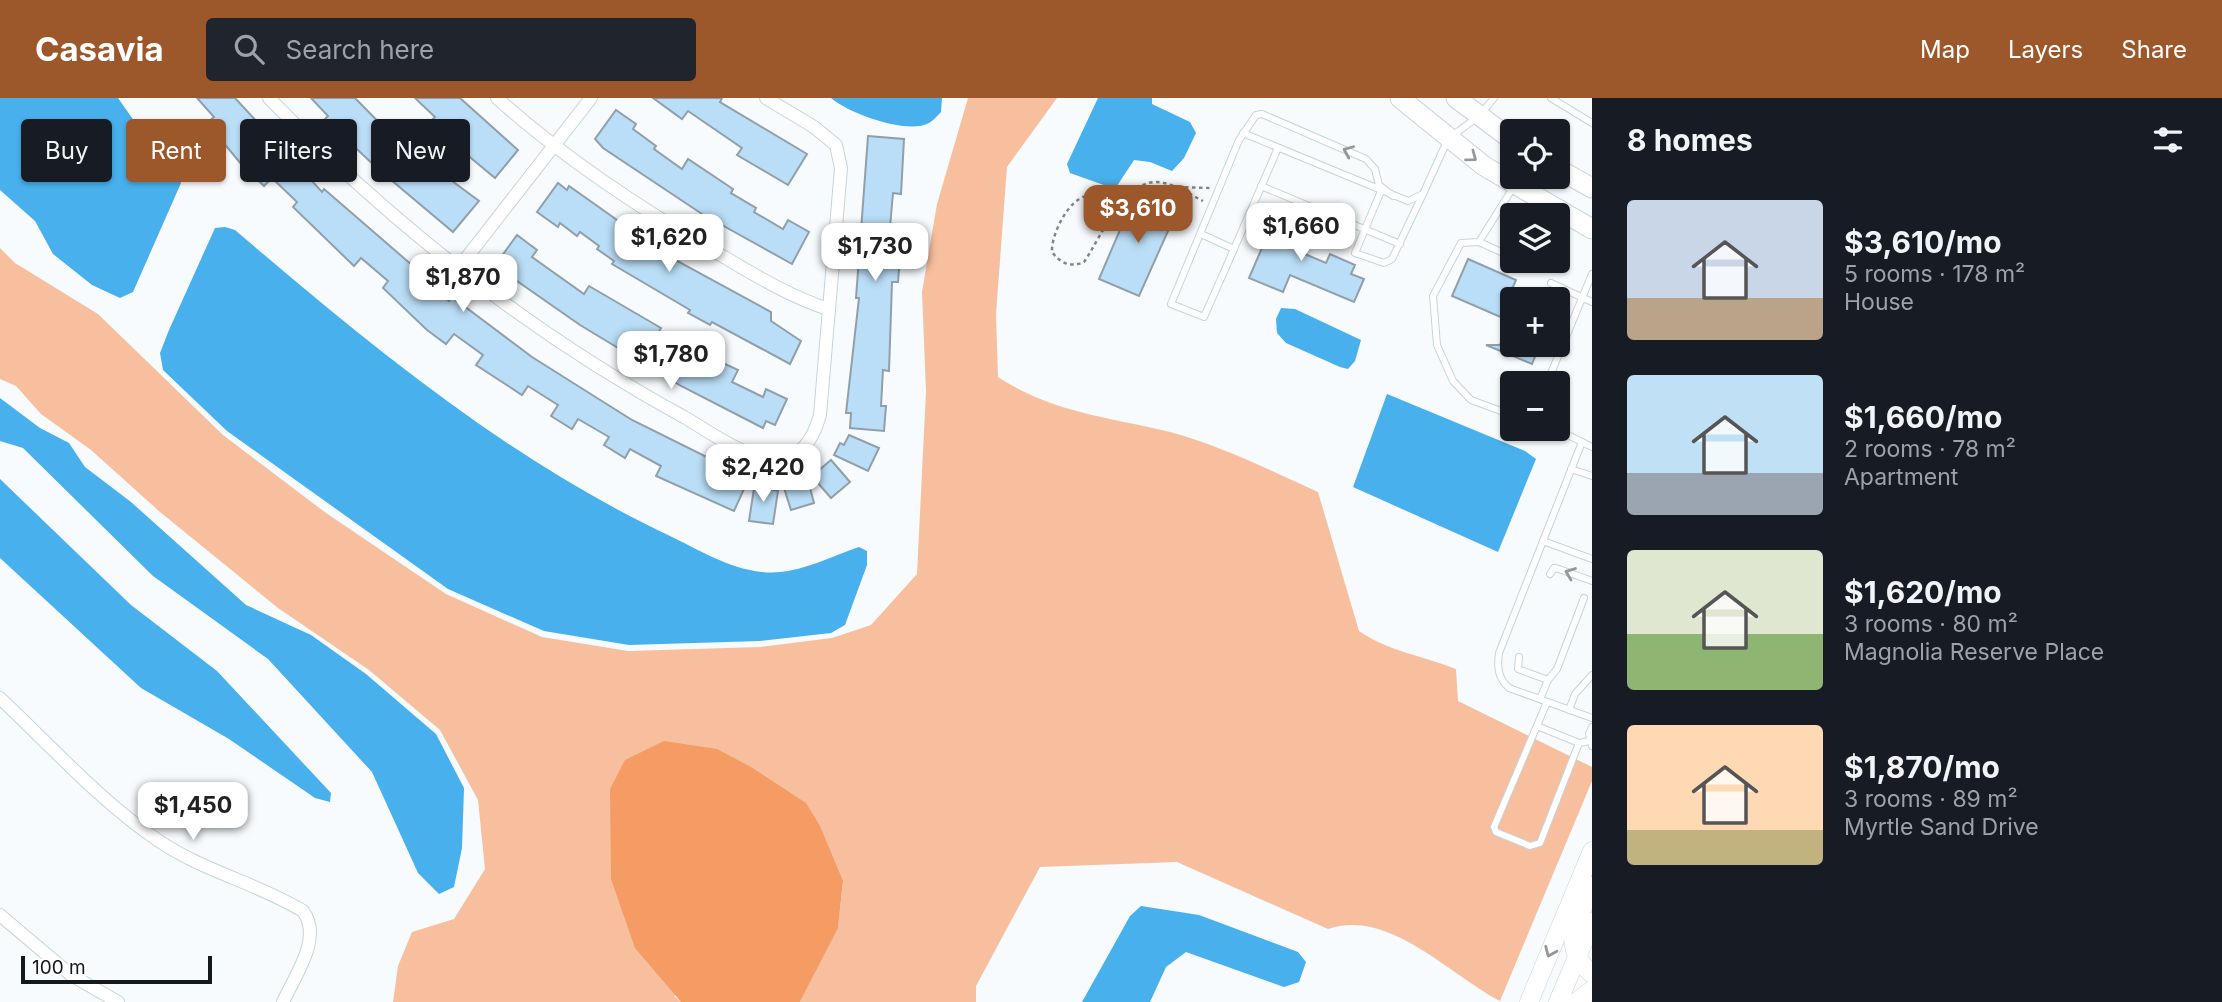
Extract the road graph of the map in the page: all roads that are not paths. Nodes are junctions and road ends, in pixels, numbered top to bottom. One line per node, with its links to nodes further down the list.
1 (269, 98): 32 (street)
2 (497, 98): 14 (street)
3 (591, 98): 14 (street)
4 (766, 98): 37 (street)
5 (1400, 98): 13 (main road)
6 (1456, 98): 9 (main road)
7 (1493, 98): 9 (lane)
8 (1551, 98): 10 (lane)
9 (1479, 116): 11 (main road); 13 (lane)
10 (1592, 123)
11 (1500, 131)
12 (1243, 133): 15 (lane); 24 (lane, one-way to 12); 27 (lane)
13 (1448, 139): 17 (main road, one-way to 17); 23 (lane)
14 (555, 145): 32 (street); 37 (street)
15 (1278, 148): 19 (lane); 22 (lane)
16 (1570, 175): 18 (main road)
17 (1500, 176)
18 (1588, 184)
19 (1261, 186): 25 (lane); 30 (lane)
20 (1512, 189): 28 (lane)
21 (1519, 189): 26 (main road)
22 (1381, 191): 24 (lane); 25 (lane)
23 (1423, 194): 24 (lane); 29 (lane)
24 (1394, 196)
25 (1365, 229): 29 (lane); 29 (lane)
26 (1592, 229)
27 (1201, 234): 30 (lane); 30 (lane)
28 (1479, 242): 31 (lane); 39 (lane)
29 (1400, 244)
30 (1234, 249)
31 (1500, 252)
32 (457, 270): 37 (street)
33 (1592, 274): 35 (lane)
34 (1551, 283): 35 (lane)
35 (1581, 298): 36 (lane); 38 (lane)
36 (1592, 302)
37 (828, 309)
38 (1552, 371)
39 (1500, 411)
40 (1570, 436): 41 (lane)
41 (1582, 442): 42 (lane); 43 (lane)
42 (1591, 444)
43 (1571, 469): 44 (lane); 45 (lane)
44 (1592, 477)
45 (1543, 541): 46 (lane); 53 (lane)
46 (1592, 559)
47 (1550, 574): 48 (lane, one-way to 47)
48 (1592, 581)
49 (1584, 598): 52 (lane)
50 (1519, 657): 52 (lane)
51 (1592, 675): 55 (lane)
52 (1548, 680): 53 (lane)
53 (1544, 701): 55 (lane); 57 (lane)
54 (2, 703): 69 (street)
55 (1569, 710): 56 (lane)
56 (1592, 718)
57 (1537, 726): 59 (lane); 59 (lane)
58 (1592, 727): 60 (lane)
59 (1579, 743): 60 (lane)
60 (1591, 744)
61 (1592, 851): 70 (main road, one-way to 70)
62 (1592, 886): 65 (main road)
63 (0, 915): 68 (street)
64 (1589, 928): 65 (main road)
65 (1584, 959): 66 (main road); 71 (main road)
66 (1592, 974)
67 (1592, 990): 72 (main road)
68 (118, 1002)
69 (283, 1002)
70 (1529, 1002)
71 (1558, 1002)
72 (1576, 1002)

